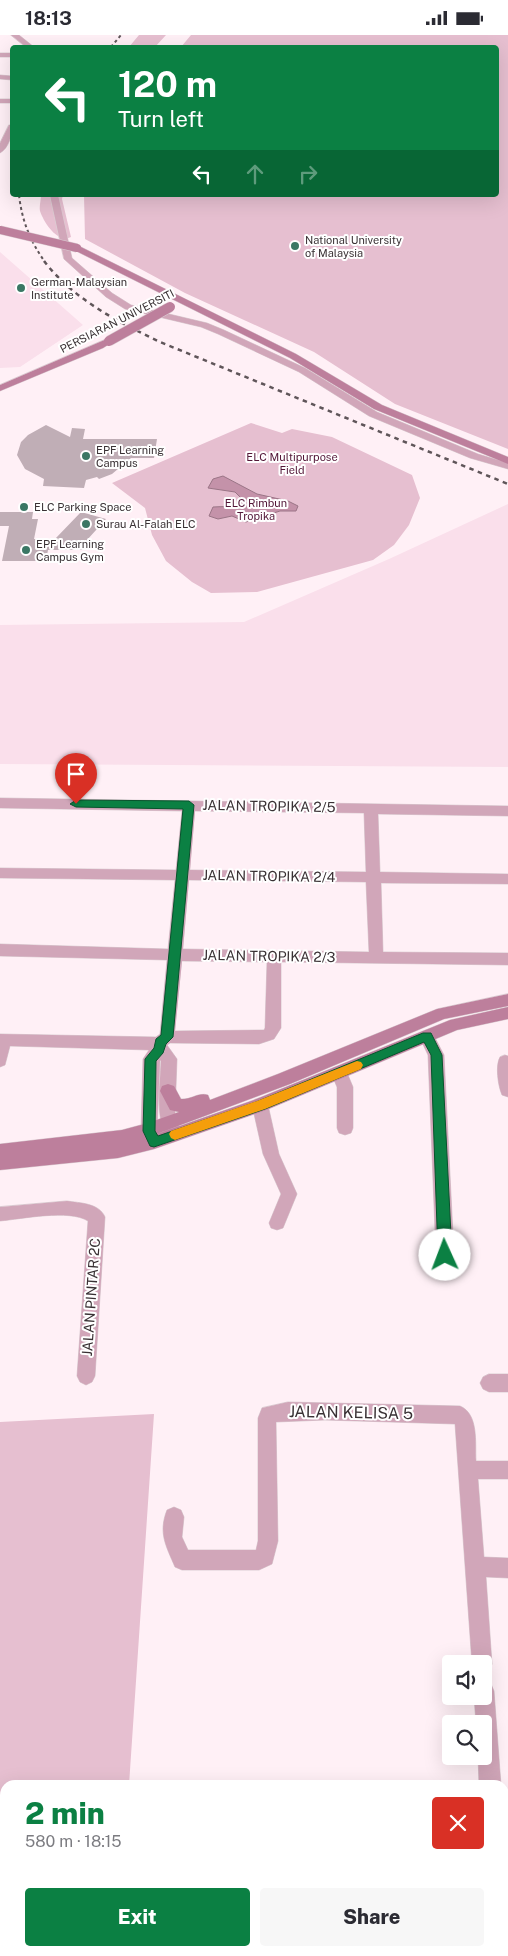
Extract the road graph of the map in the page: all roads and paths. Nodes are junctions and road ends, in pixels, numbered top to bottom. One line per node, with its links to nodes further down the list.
1 (15, 35): 2 (street)
2 (28, 45)
3 (10, 130): 4 (street)
4 (0, 151)
5 (54, 197): 12 (street)
6 (0, 230): 7 (street, bridge)
7 (185, 300): 8 (street, PERSIARAN UNIVERSITI, bridge); 11 (street)
8 (33, 374): 9 (street, PERSIARAN UNIVERSITI); 10 (street, PERSIARAN UNIVERSITI)
9 (0, 379)
10 (0, 387)
11 (508, 461)
12 (508, 466)
13 (0, 803): 14 (street, JALAN TROPIKA 2/5)
14 (189, 805): 15 (street, JALAN TROPIKA 2/5); 18 (street)
15 (371, 808): 16 (street, JALAN TROPIKA 2/5); 19 (street)
16 (508, 811)
17 (0, 873): 18 (street, JALAN TROPIKA 2/4)
18 (182, 875): 19 (street, JALAN TROPIKA 2/4); 22 (street)
19 (374, 878): 20 (street, JALAN TROPIKA 2/4); 24 (street)
20 (508, 879)
21 (0, 950): 22 (street, JALAN TROPIKA 2/3)
22 (175, 955): 23 (street, JALAN TROPIKA 2/3); 30 (street)
23 (274, 956): 24 (street, JALAN TROPIKA 2/3); 30 (street)
24 (376, 957): 25 (street, JALAN TROPIKA 2/3)
25 (508, 959)
26 (508, 999): 32 (street)
27 (508, 1013): 28 (street)
28 (427, 1036): 34 (street); 45 (street)
29 (2, 1040): 30 (street); 31 (street)
30 (162, 1043): 36 (street); 40 (street)
31 (0, 1061)
32 (326, 1061): 36 (street); 39 (street)
33 (505, 1061): 35 (street)
34 (339, 1073): 37 (street); 38 (street)
35 (508, 1090)
36 (168, 1091): 39 (street)
37 (260, 1105): 39 (street); 44 (street)
38 (345, 1128)
39 (171, 1129): 40 (street)
40 (152, 1136): 41 (street); 42 (street)
41 (0, 1151)
42 (0, 1163)
43 (0, 1214): 46 (street, JALAN PINTAR 2C)
44 (277, 1223)
45 (445, 1255)
46 (86, 1376)
47 (489, 1383): 48 (street)
48 (508, 1383)
49 (468, 1470): 50 (street); 51 (street, JALAN KELISA 5); 52 (street, JALAN KELISA 5)
50 (508, 1470)
51 (174, 1517)
52 (476, 1567): 53 (street); 54 (street, JALAN KELISA 5)
53 (508, 1568)
54 (481, 1655)
55 (485, 1705): 56 (street)
56 (490, 1780)

